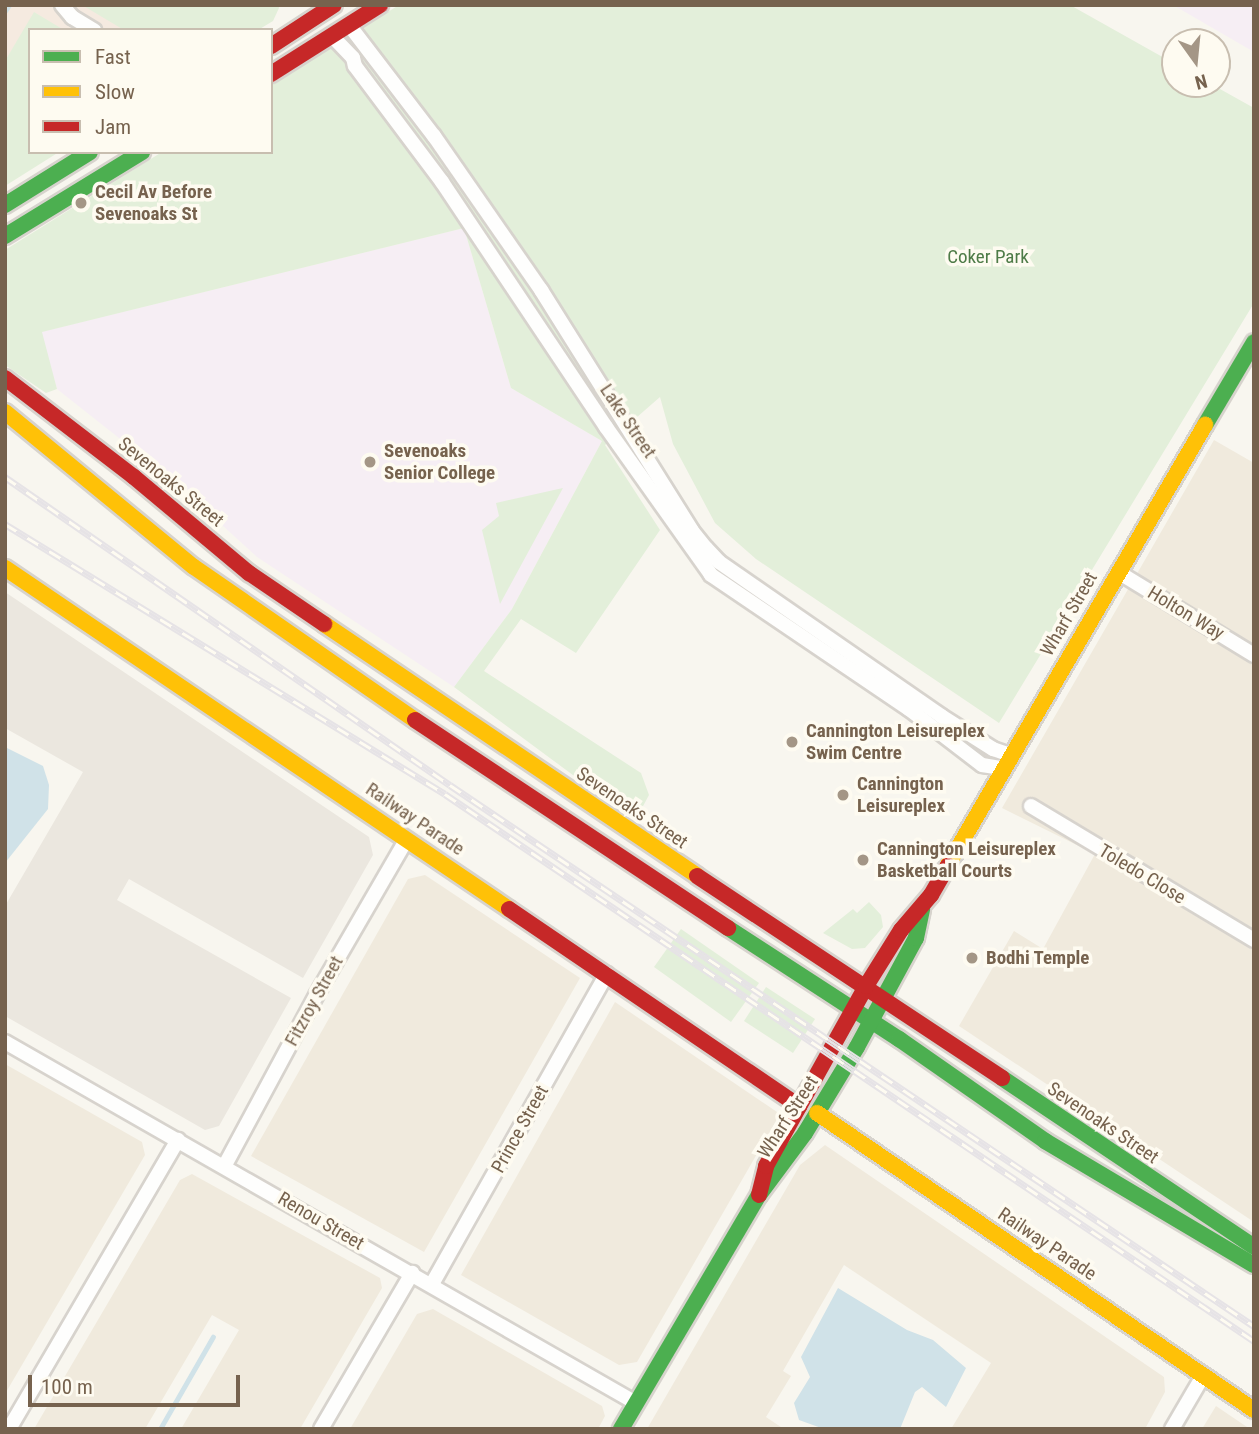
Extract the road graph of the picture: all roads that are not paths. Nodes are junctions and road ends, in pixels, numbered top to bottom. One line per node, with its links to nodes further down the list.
1 (62, 5): 6 (street)
2 (380, 5): 5 (main road)
3 (332, 6): 4 (main road); 5 (main road, Lake Street)
4 (310, 11): 7 (main road, Lake Street); 8 (main road)
5 (349, 25): 7 (main road); 24 (street, Lake Street)
6 (91, 28)
7 (332, 36): 9 (main road); 24 (street, Lake Street)
8 (273, 44)
9 (273, 73)
10 (87, 154): 12 (main road)
11 (139, 154): 13 (main road)
12 (5, 205)
13 (5, 236)
14 (1254, 342): 18 (main road, Wharf Street)
15 (5, 378): 19 (main road, Sevenoaks Street)
16 (5, 412): 20 (main road, Sevenoaks Street)
17 (5, 568): 26 (main road, Railway Parade)
18 (1118, 572): 21 (street, Holton Way); 24 (main road, Wharf Street)
19 (249, 573): 20 (main road); 22 (main road, Sevenoaks Street)
20 (214, 581): 23 (main road, Sevenoaks Street)
21 (1254, 655)
22 (372, 657): 23 (main road); 30 (main road, Sevenoaks Street)
23 (348, 675): 32 (main road, Sevenoaks Street)
24 (1006, 762): 27 (main road, Wharf Street)
25 (1031, 806): 28 (street, Toledo Close)
26 (407, 839): 29 (main road, Railway Parade); 38 (street, Fitzroy Street)
27 (922, 909): 30 (main road, Wharf Street); 31 (main road, Wharf Street)
28 (1254, 940)
29 (607, 974): 35 (main road, Railway Parade); 42 (street, Prince Street)
30 (866, 986): 31 (main road, Sevenoaks Street); 32 (main road, Wharf Street)
31 (883, 998): 33 (main road, Wharf Street); 40 (main road, Sevenoaks Street)
32 (853, 1011): 33 (main road, Sevenoaks Street); 35 (main road, Wharf Street)
33 (871, 1022): 36 (main road, Wharf Street); 40 (main road, Sevenoaks Street)
34 (5, 1042): 37 (street, Renou Street)
35 (799, 1106): 39 (main road, Wharf Street)
36 (817, 1113): 39 (main road, Wharf Street); 43 (main road, Railway Parade)
37 (178, 1140): 38 (street, Renou Street); 46 (street)
38 (225, 1165): 41 (street, Renou Street)
39 (759, 1195): 44 (main road, Wharf Street)
40 (1253, 1258)
41 (412, 1273): 42 (street, Renou Street); 47 (street)
42 (432, 1284): 44 (street, Renou Street)
43 (1203, 1376): 45 (main road, Railway Parade); 49 (street)
44 (636, 1403): 48 (main road, Wharf Street)
45 (1254, 1409)
46 (9, 1429)
47 (321, 1429)
48 (621, 1429)
49 (1172, 1429)

